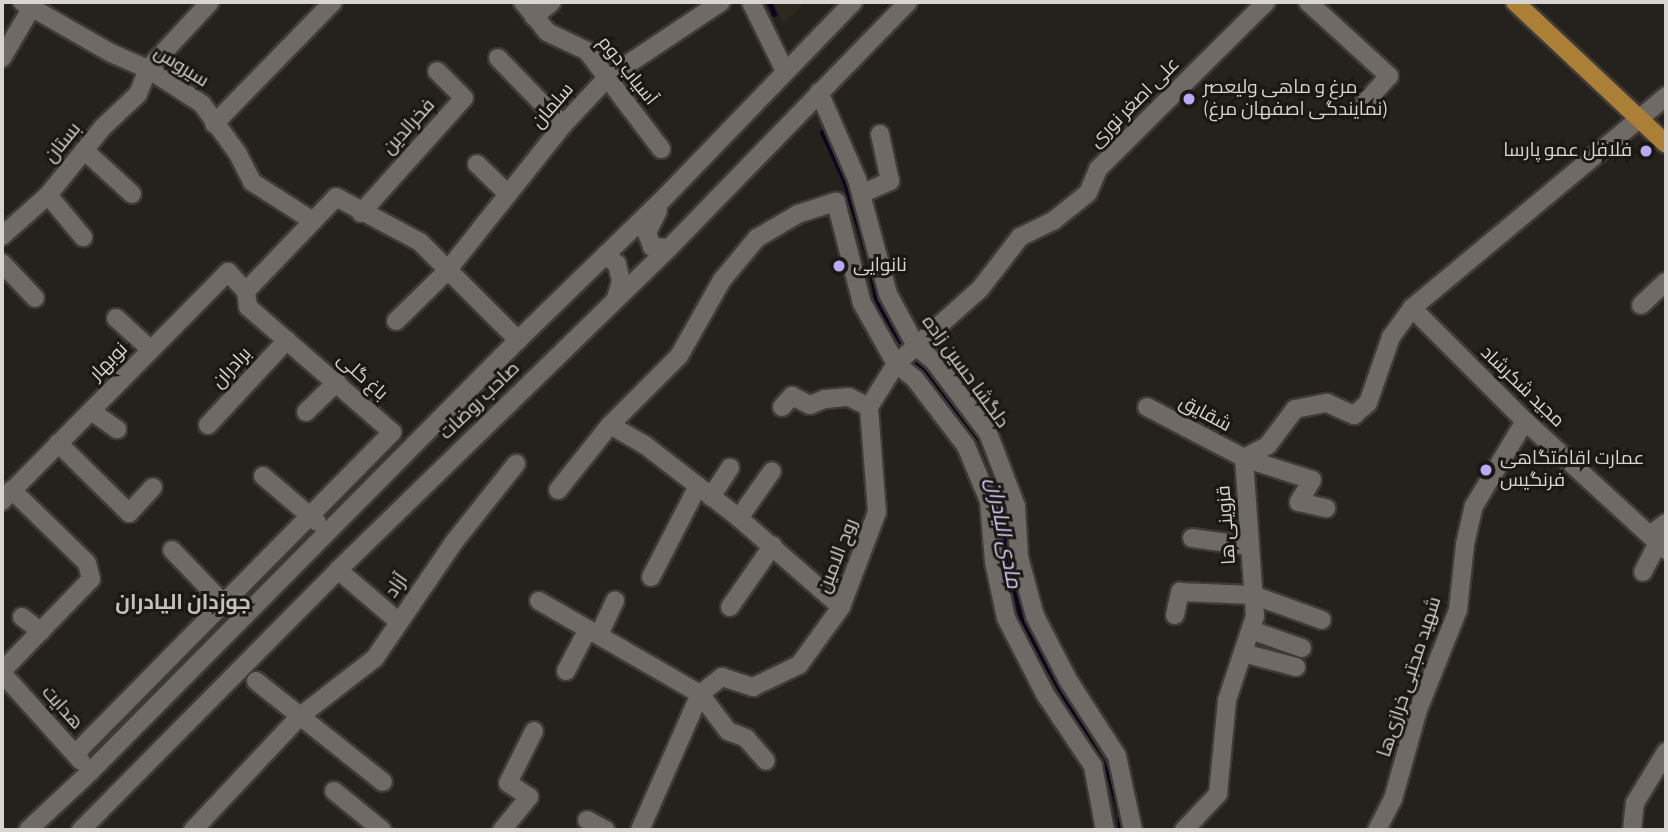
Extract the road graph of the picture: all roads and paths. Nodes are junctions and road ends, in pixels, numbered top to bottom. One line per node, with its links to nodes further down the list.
1 (210, 2): 16 (street, بستان)
2 (333, 2): 24 (street)
3 (523, 2): 13 (street, آسیاب دوم)
4 (552, 2): 13 (street)
5 (721, 2): 19 (street, سلمان)
6 (751, 2): 18 (street)
7 (853, 2): 18 (street, صاحب روضات)
8 (908, 2): 20 (street, صاحب روضات)
9 (1266, 2): 56 (street, علی اصغر نوری)
10 (1308, 2): 22 (street)
11 (1516, 2): 23 (main road)
12 (29, 4): 14 (street); 16 (street, سیروس)
13 (534, 18): 19 (street, آسیاب دوم)
14 (2, 58)
15 (498, 58): 25 (street)
16 (148, 69): 24 (street, سیروس); 29 (street, بستان)
17 (438, 71): 36 (street, فخرالدین)
18 (785, 71): 35 (street, صاحب روضات)
19 (607, 78): 25 (street, سلمان); 28 (street, آسیاب دوم)
20 (819, 92): 33 (street, دلگشا حسین زاده); 40 (street, صاحب روضات)
21 (1666, 96): 23 (street, قزوینی ها)
22 (1365, 103)
23 (1640, 119): 27 (main road); 51 (street, قزوینی ها)
24 (214, 124): 37 (street, سیروس)
25 (564, 124): 32 (street, سلمان)
26 (880, 134): 33 (street)
27 (1666, 144)
28 (661, 149)
29 (84, 150): 31 (street); 34 (street, بستان)
30 (477, 164): 32 (street)
31 (132, 194)
32 (508, 194): 43 (street, سلمان)
33 (861, 194): 46 (street, دلگشا حسین زاده)
34 (48, 195): 38 (street, بستان); 39 (street)
35 (664, 198): 40 (street); 41 (street, صاحب روضات)
36 (361, 213): 37 (street); 43 (street)
37 (313, 221): 45 (street)
38 (2, 236)
39 (83, 237)
40 (669, 248): 48 (street, صاحب روضات)
41 (605, 255): 48 (street); 55 (street, صاحب روضات)
42 (2, 262): 47 (street)
43 (447, 271): 53 (street, سلمان); 55 (street)
44 (1666, 282): 50 (street)
45 (246, 290): 54 (street, باغ گلی); 57 (street, نوبهار)
46 (888, 294): 49 (street); 56 (street, دلگشا حسین زاده)
47 (35, 298)
48 (616, 298): 89 (street, صاحب روضات)
49 (862, 303): 58 (street); 67 (street)
50 (1641, 305)
51 (1412, 308): 65 (street, مجید شکرشاد); 70 (street, قزوینی ها)
52 (116, 317): 57 (street)
53 (396, 321)
54 (288, 340): 59 (street, باغ گلی); 66 (street, برادران)
55 (518, 340): 83 (street, صاحب روضات)
56 (916, 346): 58 (street, علی اصغر نوری); 129 (street, دلگشا حسین زاده)
57 (150, 350): 63 (street, نوبهار)
58 (896, 364): 61 (street); 128 (street)
59 (337, 382): 64 (street); 80 (street, باغ گلی)
60 (782, 407): 61 (street)
61 (869, 407): 97 (street, روح الامین)
62 (1147, 407): 70 (street, شقایق)
63 (91, 411): 68 (street); 69 (street, نوبهار)
64 (306, 412)
65 (1525, 421): 85 (street, مجید شکرشاد); 131 (street, شهید مجتبی خرازی‌ها)
66 (208, 425)
67 (610, 425): 76 (street); 77 (street)
68 (117, 429)
69 (58, 443): 75 (street); 78 (street, نوبهار)
70 (1244, 458): 79 (street, شقایق); 87 (street, قزوینی ها)
71 (516, 464): 101 (street, آزاد)
72 (730, 468): 77 (street)
73 (772, 471): 81 (street)
74 (263, 476): 80 (street)
75 (153, 487)
76 (558, 490)
77 (704, 491): 81 (street); 91 (street)
78 (7, 495): 103 (street)
79 (1326, 508)
80 (309, 515): 83 (street); 95 (street, باغ گلی)
81 (739, 519): 86 (street)
82 (1666, 523): 85 (street)
83 (328, 531): 117 (street, صاحب روضات)
84 (1192, 538): 87 (street)
85 (1658, 542): 90 (street)
86 (773, 545): 96 (street); 97 (street)
87 (1250, 546): 92 (street, قزوینی ها)
88 (172, 550): 95 (street)
89 (338, 570): 101 (street); 123 (street, صاحب روضات)
90 (1643, 572)
91 (651, 578)
92 (1253, 595): 98 (street); 100 (street); 102 (street, قزوینی ها)
93 (615, 600): 104 (street)
94 (539, 601): 104 (street)
95 (223, 603): 115 (street, باغ گلی)
96 (730, 607)
97 (841, 607): 111 (street, روح الامین)
98 (1175, 615)
99 (22, 617): 103 (street)
100 (1322, 620)
101 (398, 621): 112 (street, آزاد)
102 (1251, 630): 105 (street); 106 (street, قزوینی ها)
103 (41, 632): 109 (street)
104 (593, 632): 108 (street); 111 (street)
105 (1302, 648)
106 (1242, 653): 107 (street); 130 (street, قزوینی ها)
107 (1296, 667)
108 (566, 671)
109 (2, 672): 115 (street, هدایت)
110 (256, 681): 112 (street)
111 (700, 694): 116 (street); 127 (street)
112 (299, 717): 118 (street); 121 (street, آزاد)
113 (534, 731): 125 (street)
114 (1666, 752): 132 (street)
115 (75, 754): 117 (street, هدایت)
116 (766, 761)
117 (91, 771): 122 (street, صاحب روضات)
118 (383, 782)
119 (334, 791): 124 (street)
120 (587, 820): 126 (street)
121 (204, 827)
122 (28, 830)
123 (81, 830)
124 (382, 830)
125 (502, 830)
126 (607, 830)
127 (640, 830)
128 (1105, 830)
129 (1133, 830)
130 (1184, 830)
131 (1377, 830)
132 (1632, 830)

